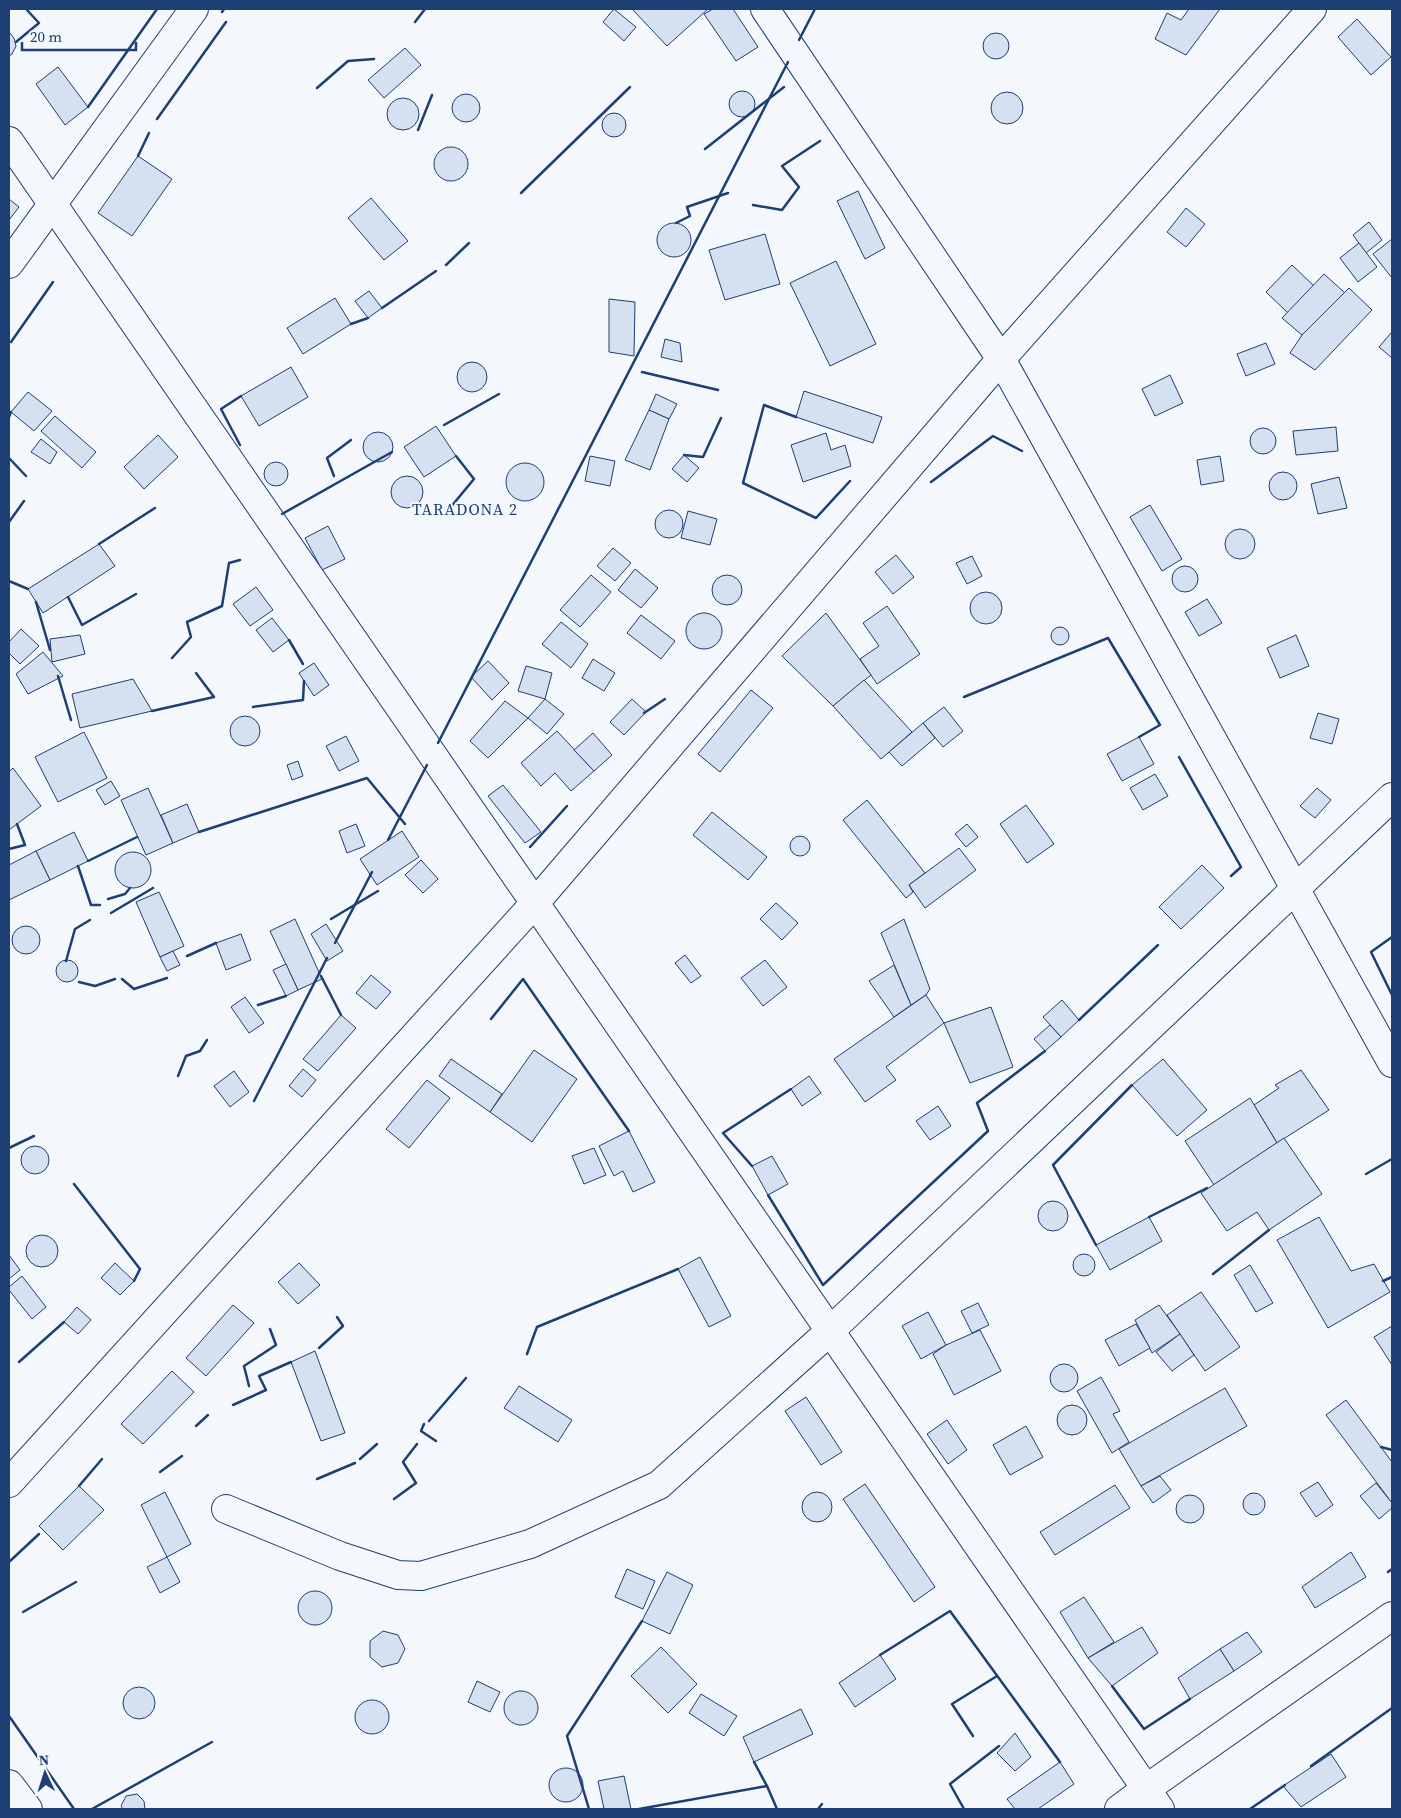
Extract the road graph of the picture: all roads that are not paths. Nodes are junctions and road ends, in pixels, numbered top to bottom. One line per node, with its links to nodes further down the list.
1 (194, 9): 5 (street)
2 (764, 9): 7 (street)
3 (1312, 9): 7 (street)
4 (9, 141): 5 (street)
5 (52, 203): 6 (street); 10 (street)
6 (9, 264)
7 (1001, 359): 9 (street); 10 (street)
8 (1392, 797): 9 (street)
9 (1296, 889): 11 (street); 12 (street)
10 (535, 903): 12 (street); 13 (street)
11 (1392, 1063)
12 (830, 1332): 14 (street); 17 (street)
13 (9, 1483)
14 (226, 1509)
15 (1392, 1616): 17 (street)
16 (9, 1784): 18 (street)
17 (1153, 1799): 19 (street)
18 (28, 1809)
19 (1118, 1809)

